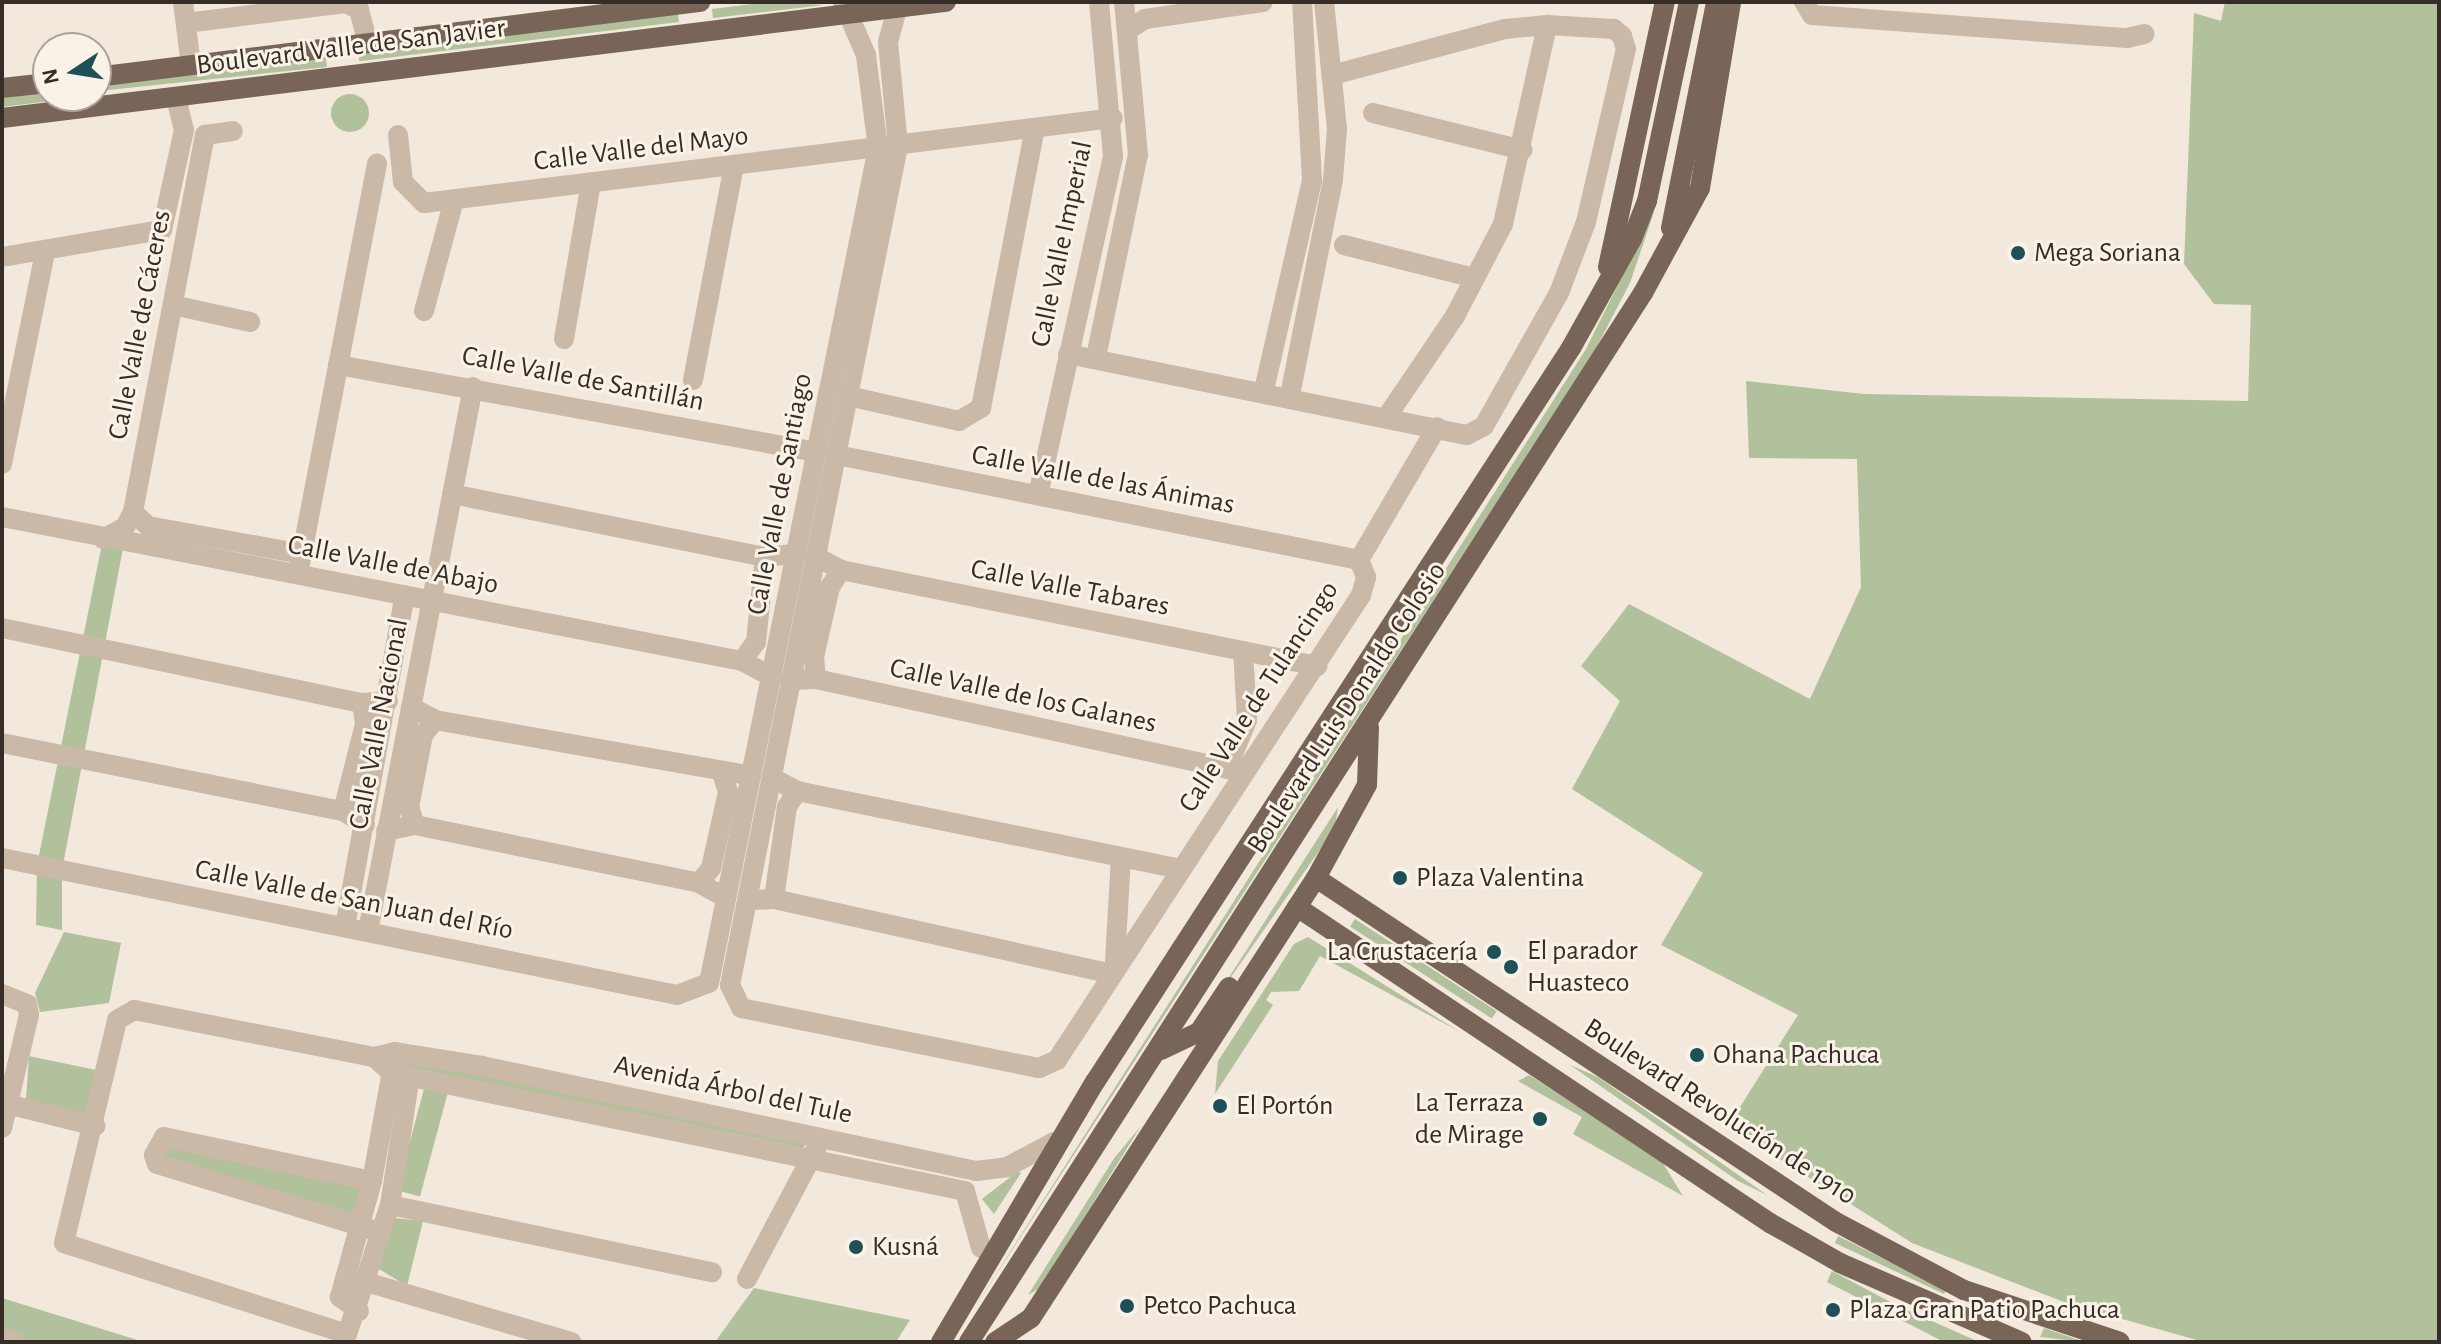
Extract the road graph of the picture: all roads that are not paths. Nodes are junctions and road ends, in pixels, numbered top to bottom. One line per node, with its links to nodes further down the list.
1 (946, 2): 13 (main road, Boulevard Valle de San Javier)
2 (1099, 2): 31 (street, Calle Valle Imperial)
3 (1124, 2): 17 (street, Calle Valle Imperial)
4 (1263, 2): 17 (street)
5 (1302, 2): 56 (street)
6 (1324, 2): 25 (street)
7 (1665, 2): 46 (main road, Boulevard Luis Donaldo Colosio)
8 (1689, 2): 46 (main road, Boulevard Luis Donaldo Colosio)
9 (1716, 2): 41 (main road, Boulevard Luis Donaldo Colosio)
10 (1731, 2): 41 (main road, Boulevard Luis Donaldo Colosio)
11 (1804, 2): 19 (street)
12 (696, 3): 18 (main road); 22 (main road, Boulevard Valle de San Javier)
13 (900, 5): 14 (main road, Boulevard Valle de San Javier); 20 (street, Calle Valle de Santiago)
14 (844, 8): 18 (main road, Boulevard Valle de San Javier); 21 (street, Calle Valle de Santiago)
15 (185, 12): 22 (street); 23 (street)
16 (1547, 25): 25 (street); 36 (street); 60 (street)
17 (1128, 30): 52 (street, Calle Valle Imperial)
18 (698, 32): 28 (main road, Boulevard Valle de San Javier)
19 (2145, 34)
20 (889, 35): 21 (street); 35 (street, Calle Valle de Santiago)
21 (861, 39): 35 (street, Calle Valle de Santiago)
22 (368, 43): 23 (main road, Boulevard Valle de San Javier)
23 (191, 65): 24 (main road, Boulevard Valle de San Javier)
24 (112, 75)
25 (1332, 75): 57 (street)
26 (32, 85): 27 (main road)
27 (2, 88)
28 (176, 97): 30 (main road, Boulevard Valle de San Javier); 43 (street, Calle Valle de Cáceres)
29 (1373, 113): 36 (street)
30 (2, 118)
31 (1113, 118): 32 (street, Calle Valle del Mayo); 51 (street, Calle Valle Imperial)
32 (1035, 128): 35 (street, Calle Valle del Mayo); 58 (street)
33 (233, 131): 47 (street, Calle Valle de Cáceres)
34 (398, 135): 40 (street, Calle Valle del Mayo)
35 (888, 147): 38 (street, Calle Valle del Mayo); 58 (street, Calle Valle de Santiago); 61 (street, Calle Valle de Santiago)
36 (1522, 150): 45 (street)
37 (377, 164): 53 (street)
38 (734, 165): 39 (street, Calle Valle del Mayo); 54 (street)
39 (591, 182): 40 (street, Calle Valle del Mayo); 50 (street)
40 (454, 200): 48 (street)
41 (1668, 244): 85 (main road, Boulevard Luis Donaldo Colosio)
42 (1344, 245): 45 (street)
43 (45, 253): 44 (street); 62 (street)
44 (2, 257)
45 (1474, 278): 59 (street)
46 (1604, 286): 120 (main road, Boulevard Luis Donaldo Colosio)
47 (173, 305): 49 (street); 65 (street, Calle Valle de Cáceres)
48 (424, 311)
49 (250, 322)
50 (564, 339)
51 (1068, 354): 52 (street); 64 (street, Calle Valle Imperial)
52 (1096, 357): 56 (street)
53 (338, 365): 55 (street, Calle Valle de Santillán); 71 (street)
54 (693, 380)
55 (473, 387): 61 (street, Calle Valle de Santillán); 63 (street, Calle Valle Nacional)
56 (1264, 390): 57 (street)
57 (1290, 395): 59 (street)
58 (848, 396): 61 (street, Calle Valle de Santiago)
59 (1388, 415): 60 (street)
60 (1437, 427): 70 (street, Calle Valle de Tulancingo)
61 (827, 454): 64 (street, Calle Valle de las Ánimas); 68 (street, Calle Valle de Santiago)
62 (2, 464)
63 (452, 494): 69 (street); 74 (street, Calle Valle Nacional)
64 (1038, 495): 70 (street, Calle Valle de las Ánimas)
65 (133, 512): 67 (street); 71 (street, Calle Valle de Abajo)
66 (2, 517): 67 (street, Calle Valle de Abajo)
67 (103, 539): 71 (street, Calle Valle de Abajo)
68 (805, 555): 69 (street); 72 (street, Calle Valle Tabares); 79 (street, Calle Valle de Santiago)
69 (765, 557): 77 (street)
70 (1359, 560): 78 (street, Calle Valle de Tulancingo)
71 (300, 564): 73 (street, Calle Valle de Abajo)
72 (841, 570): 76 (street, Calle Valle Tabares); 80 (street)
73 (405, 595): 74 (street, Calle Valle de Abajo); 81 (street, Calle Valle Nacional)
74 (431, 601): 77 (street, Calle Valle de Abajo); 83 (street, Calle Valle Nacional)
75 (2, 628): 82 (street)
76 (1243, 651): 78 (street, Calle Valle Tabares); 89 (street)
77 (742, 661): 79 (street, Calle Valle de Abajo)
78 (1317, 666): 89 (street, Calle Valle de Tulancingo)
79 (780, 678): 80 (street, Calle Valle de los Galanes); 91 (street, Calle Valle de Santiago); 92 (street, Calle Valle de Santiago)
80 (816, 679): 89 (street, Calle Valle de los Galanes)
81 (388, 701): 82 (street); 87 (street, Calle Valle Nacional)
82 (362, 703): 94 (street)
83 (411, 707): 84 (street); 88 (street, Calle Valle Nacional)
84 (435, 720): 90 (street); 96 (street)
85 (1369, 723): 103 (main road); 115 (main road, Boulevard Luis Donaldo Colosio)
86 (2, 743): 94 (street)
87 (377, 764): 88 (street); 95 (street, Calle Valle Nacional)
88 (399, 768): 97 (street, Calle Valle Nacional)
89 (1235, 770): 102 (street, Calle Valle de Tulancingo)
90 (723, 776): 91 (street); 104 (street)
91 (751, 776): 98 (street, Calle Valle de Santiago)
92 (772, 778): 93 (street); 99 (street, Calle Valle de Santiago)
93 (797, 791): 101 (street); 106 (street)
94 (343, 811): 95 (street)
95 (365, 825): 109 (street, Calle Valle Nacional)
96 (415, 825): 97 (street); 104 (street)
97 (386, 831): 110 (street, Calle Valle Nacional)
98 (739, 836): 99 (street); 105 (street, Calle Valle de Santiago)
99 (760, 840): 107 (street, Calle Valle de Santiago)
100 (2, 858): 109 (street, Calle Valle de San Juan del Río)
101 (1121, 858): 102 (street); 111 (street)
102 (1181, 869): 111 (street, Calle Valle de Tulancingo)
103 (1316, 878): 108 (main road); 139 (main road, Boulevard Revolución de 1910)
104 (699, 883): 105 (street)
105 (726, 898): 112 (street, Calle Valle de Santiago)
106 (774, 899): 107 (street); 111 (street)
107 (747, 900): 114 (street, Calle Valle de Santiago)
108 (1297, 907): 115 (main road); 141 (main road, Boulevard Revolución de 1910); 149 (main road)
109 (345, 927): 110 (street, Calle Valle de San Juan del Río)
110 (368, 931): 112 (street, Calle Valle de San Juan del Río)
111 (1112, 968): 114 (street, Calle Valle de Tulancingo)
112 (694, 993)
113 (2, 994): 119 (street)
114 (732, 998)
115 (1160, 1051): 132 (main road, Boulevard Luis Donaldo Colosio)
116 (395, 1052): 117 (street); 118 (street); 123 (street, Avenida Árbol del Tule)
117 (374, 1057): 118 (street); 121 (street)
118 (401, 1074): 125 (street); 127 (street, Avenida Árbol del Tule)
119 (11, 1105): 121 (street); 122 (street)
120 (1076, 1115): 126 (main road, Boulevard Luis Donaldo Colosio); 146 (main road, Boulevard Luis Donaldo Colosio)
121 (95, 1126): 140 (street)
122 (2, 1128)
123 (821, 1136): 124 (street, Avenida Árbol del Tule); 127 (street)
124 (846, 1141): 128 (street); 129 (street, Avenida Árbol del Tule)
125 (390, 1142): 130 (street); 133 (street)
126 (1054, 1142): 129 (street, Avenida Árbol del Tule); 135 (main road, Boulevard Luis Donaldo Colosio)
127 (814, 1156): 128 (street, Avenida Árbol del Tule); 137 (street)
128 (838, 1162): 131 (street, Avenida Árbol del Tule)
129 (976, 1171): 131 (street)
130 (372, 1181): 134 (street); 134 (street)
131 (965, 1191): 135 (street)
132 (1063, 1196): 147 (main road, Boulevard Luis Donaldo Colosio); 148 (main road, Boulevard Luis Donaldo Colosio)
133 (390, 1205): 134 (street); 136 (street)
134 (370, 1230): 138 (street); 140 (street)
135 (981, 1248): 145 (main road, Boulevard Luis Donaldo Colosio)
136 (712, 1272)
137 (747, 1279)
138 (366, 1282): 140 (street); 144 (street)
139 (2002, 1303): 141 (main road); 151 (main road, Boulevard Revolución de 1910)
140 (359, 1311)
141 (1991, 1330): 150 (main road, Boulevard Revolución de 1910)
142 (2, 1336): 143 (street)
143 (15, 1342)
144 (571, 1342)
145 (926, 1342)
146 (941, 1342)
147 (969, 1342)
148 (984, 1342)
149 (995, 1342)
150 (2022, 1342)
151 (2120, 1342)

